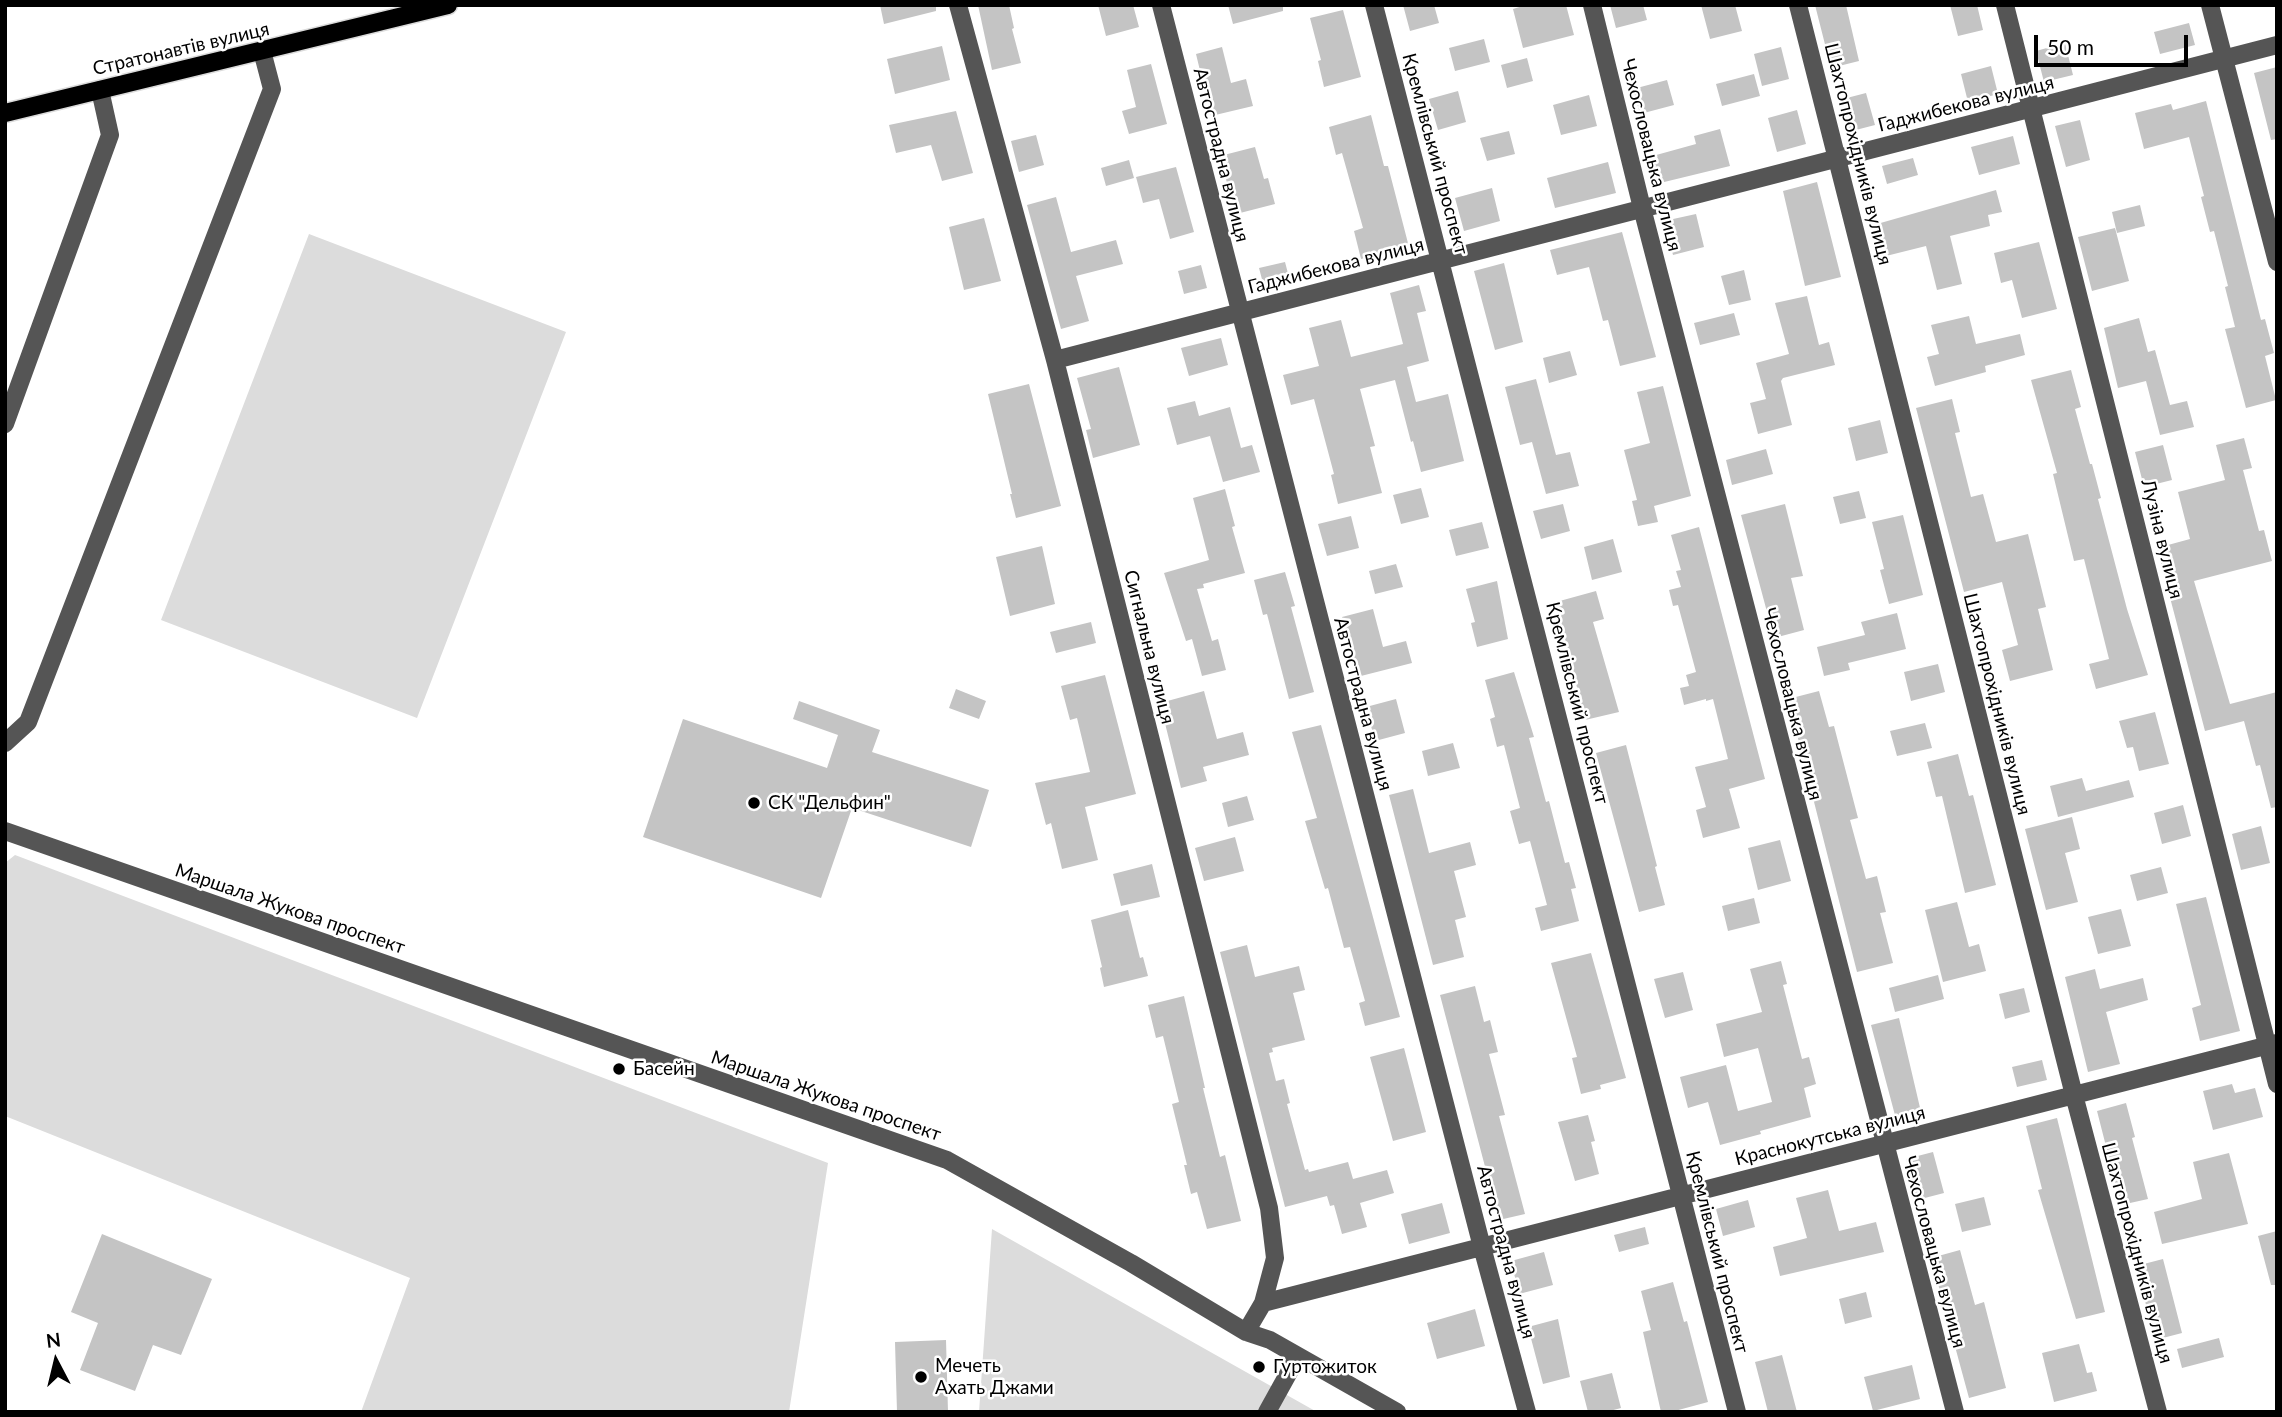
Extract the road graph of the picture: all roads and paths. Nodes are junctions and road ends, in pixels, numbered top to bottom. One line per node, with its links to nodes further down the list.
1 (448, 5): 10 (main road, Стратонавтів вулиця)
2 (958, 5): 20 (street, Сигнальна вулиця)
3 (1161, 5): 19 (street, Автострадна вулиця)
4 (1374, 5): 17 (street, Кремлівський проспект)
5 (1592, 5): 16 (street, Чехословацька вулиця)
6 (1798, 5): 15 (street, Шахтопрохідників вулиця)
7 (2005, 5): 13 (street, Лузіна вулиця)
8 (2210, 5): 11 (street)
9 (2277, 45): 11 (street, Гаджибекова вулиця)
10 (262, 51): 12 (main road, Стратонавтів вулиця); 22 (street)
11 (2224, 59): 13 (street, Гаджибекова вулиця); 18 (street)
12 (100, 90): 14 (main road, Стратонавтів вулиця); 21 (street)
13 (2032, 108): 15 (street, Гаджибекова вулиця); 24 (street, Лузіна вулиця)
14 (5, 113)
15 (1838, 158): 16 (street, Гаджибекова вулиця); 26 (street, Шахтопрохідників вулиця)
16 (1642, 208): 17 (street, Гаджибекова вулиця); 27 (street, Чехословацька вулиця)
17 (1442, 261): 19 (street, Гаджибекова вулиця); 28 (street, Кремлівський проспект)
18 (2277, 262)
19 (1240, 312): 20 (street, Гаджибекова вулиця); 29 (street, Автострадна вулиця)
20 (1055, 360): 30 (street, Сигнальна вулиця)
21 (5, 424)
22 (5, 743)
23 (5, 831): 31 (street, Маршала Жукова проспект)
24 (2272, 1044): 25 (street, Лузіна вулиця); 26 (street, Краснокутська вулиця)
25 (2277, 1084)
26 (2074, 1095): 27 (street, Краснокутська вулиця); 38 (street, Шахтопрохідників вулиця)
27 (1884, 1144): 28 (street, Краснокутська вулиця); 37 (street, Чехословацька вулиця)
28 (1681, 1196): 29 (street, Краснокутська вулиця); 36 (street, Кремлівський проспект)
29 (1482, 1247): 30 (street, Краснокутська вулиця); 35 (street, Автострадна вулиця)
30 (1263, 1303): 31 (street)
31 (1246, 1332): 32 (street, Маршала Жукова проспект)
32 (1298, 1356): 33 (street); 34 (street, Маршала Жукова проспект)
33 (1267, 1412)
34 (1397, 1412)
35 (1527, 1412)
36 (1737, 1412)
37 (1955, 1412)
38 (2158, 1412)

